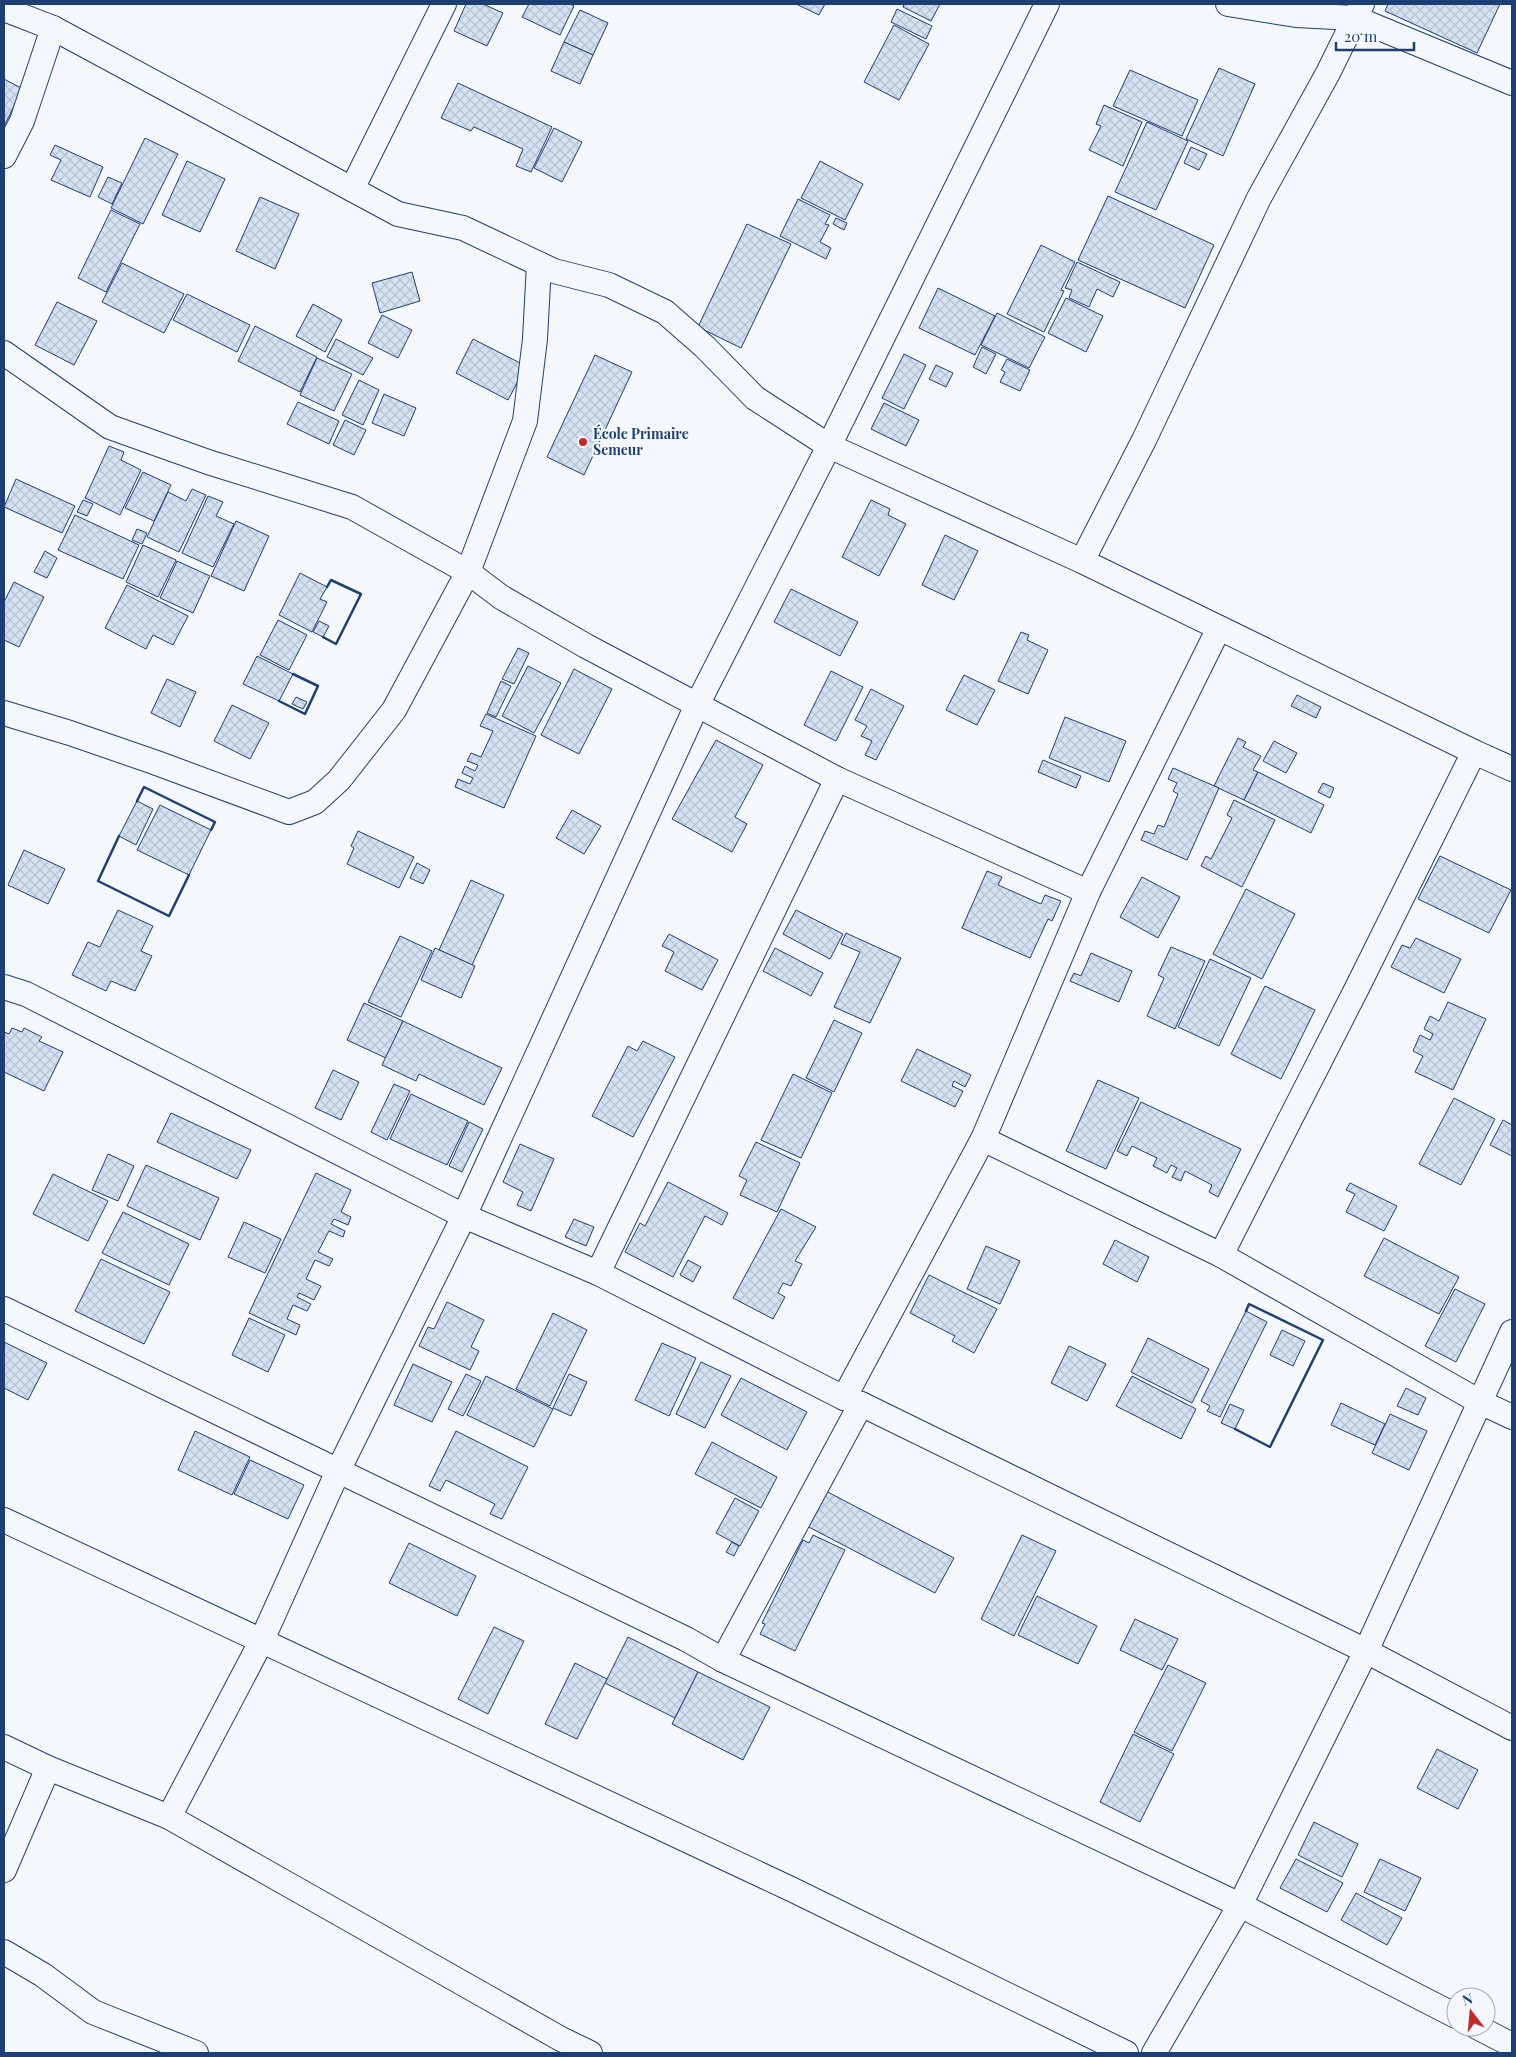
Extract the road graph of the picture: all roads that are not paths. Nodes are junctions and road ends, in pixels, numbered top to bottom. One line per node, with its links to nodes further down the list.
1 (444, 4): 9 (street)
2 (1047, 4): 12 (street)
3 (1228, 4): 5 (street)
4 (4, 9): 6 (street)
5 (1359, 11): 7 (street); 13 (street)
6 (53, 28): 8 (street); 9 (street)
7 (1512, 83)
8 (4, 156)
9 (352, 189): 10 (street)
10 (539, 264): 12 (street); 14 (street)
11 (4, 353): 14 (street)
12 (829, 446): 13 (street); 16 (street)
13 (1082, 561): 15 (street)
14 (468, 572): 16 (street); 17 (street)
15 (1219, 628): 18 (street); 21 (street)
16 (697, 704): 20 (street); 24 (street)
17 (4, 713)
18 (1474, 752): 19 (street); 25 (street)
19 (1512, 769)
20 (837, 779): 21 (street); 26 (street)
21 (1088, 892): 23 (street)
22 (4, 987): 24 (street)
23 (983, 1139): 25 (street); 29 (street)
24 (464, 1216): 26 (street); 32 (street)
25 (1221, 1255): 30 (street)
26 (598, 1273): 29 (street)
27 (4, 1309): 32 (street)
28 (1512, 1332): 30 (street)
29 (852, 1401): 35 (street); 36 (street)
30 (1480, 1402): 31 (street); 35 (street)
31 (1512, 1417)
32 (338, 1471): 34 (street); 36 (street)
33 (4, 1520): 34 (street)
34 (262, 1640): 40 (street); 49 (street)
35 (1366, 1651): 37 (street); 42 (street)
36 (723, 1660): 42 (street)
37 (1512, 1728)
38 (4, 1747): 39 (street)
39 (48, 1768): 40 (street); 41 (street)
40 (169, 1817): 48 (street)
41 (4, 1870)
42 (1240, 1905): 44 (street); 50 (street)
43 (4, 1952): 47 (street)
44 (1446, 2011)
45 (1496, 2037): 46 (street)
46 (1512, 2045)
47 (196, 2053)
48 (590, 2053)
49 (1126, 2053)
50 (1154, 2053)

